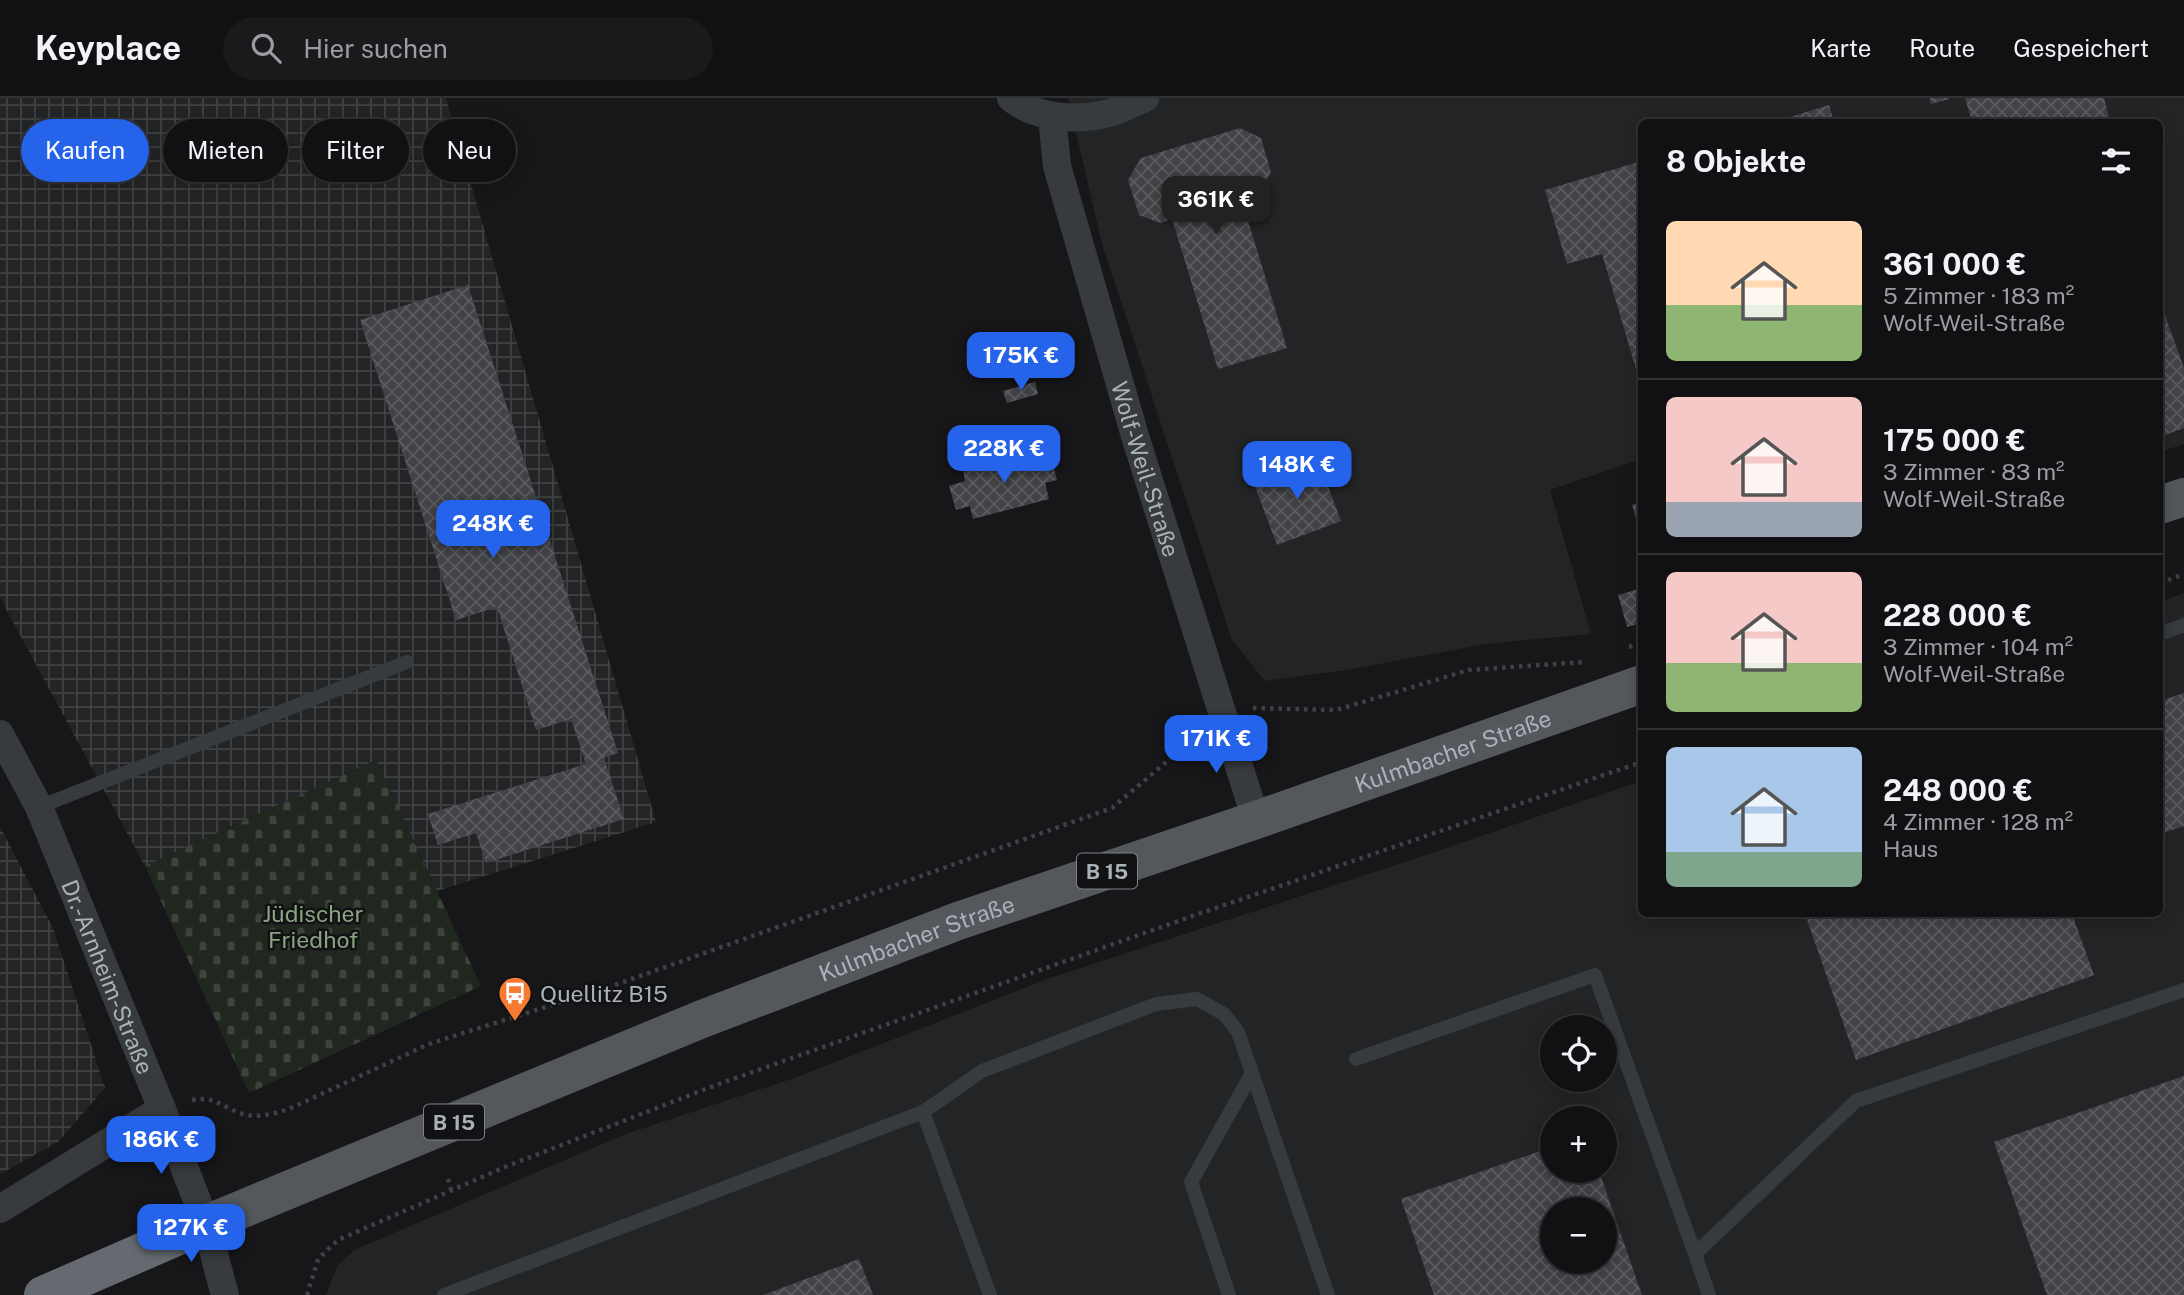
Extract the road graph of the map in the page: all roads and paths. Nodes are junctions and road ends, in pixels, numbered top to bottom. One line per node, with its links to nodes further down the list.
1 (1011, 98): 3 (street)
2 (1145, 98): 3 (street)
3 (1052, 116): 15 (street, Wolf-Weil-Straße)
4 (2184, 497): 5 (main road)
5 (2163, 504)
6 (2184, 575): 7 (path)
7 (2163, 582)
8 (2184, 625): 9 (lane)
9 (2163, 633)
10 (1638, 644): 11 (path)
11 (1617, 651)
12 (1592, 660): 15 (path)
13 (407, 662): 18 (lane)
14 (1638, 685): 19 (main road, Kulmbacher Straße / B 15)
15 (1222, 715): 19 (street, Wolf-Weil-Straße); 23 (path)
16 (0, 734): 18 (street, Dr.-Arnheim-Straße)
17 (1638, 763): 26 (path)
18 (38, 807): 23 (street, Dr.-Arnheim-Straße)
19 (1256, 820): 28 (main road, Kulmbacher Straße / B 15)
20 (2184, 990): 29 (lane)
21 (1356, 1059): 29 (lane)
22 (1252, 1073): 24 (lane); 35 (lane); 36 (lane)
23 (162, 1109): 27 (street); 28 (street, Dr.-Arnheim-Straße)
24 (923, 1112): 33 (lane); 34 (lane)
25 (448, 1179): 26 (path)
26 (451, 1190): 32 (path)
27 (0, 1209)
28 (206, 1224): 30 (highway, B 15); 31 (street, Dr.-Arnheim-Straße)
29 (1695, 1254): 37 (lane)
30 (43, 1295)
31 (225, 1295)
32 (307, 1295)
33 (444, 1295)
34 (990, 1295)
35 (1229, 1295)
36 (1328, 1295)
37 (1709, 1295)

